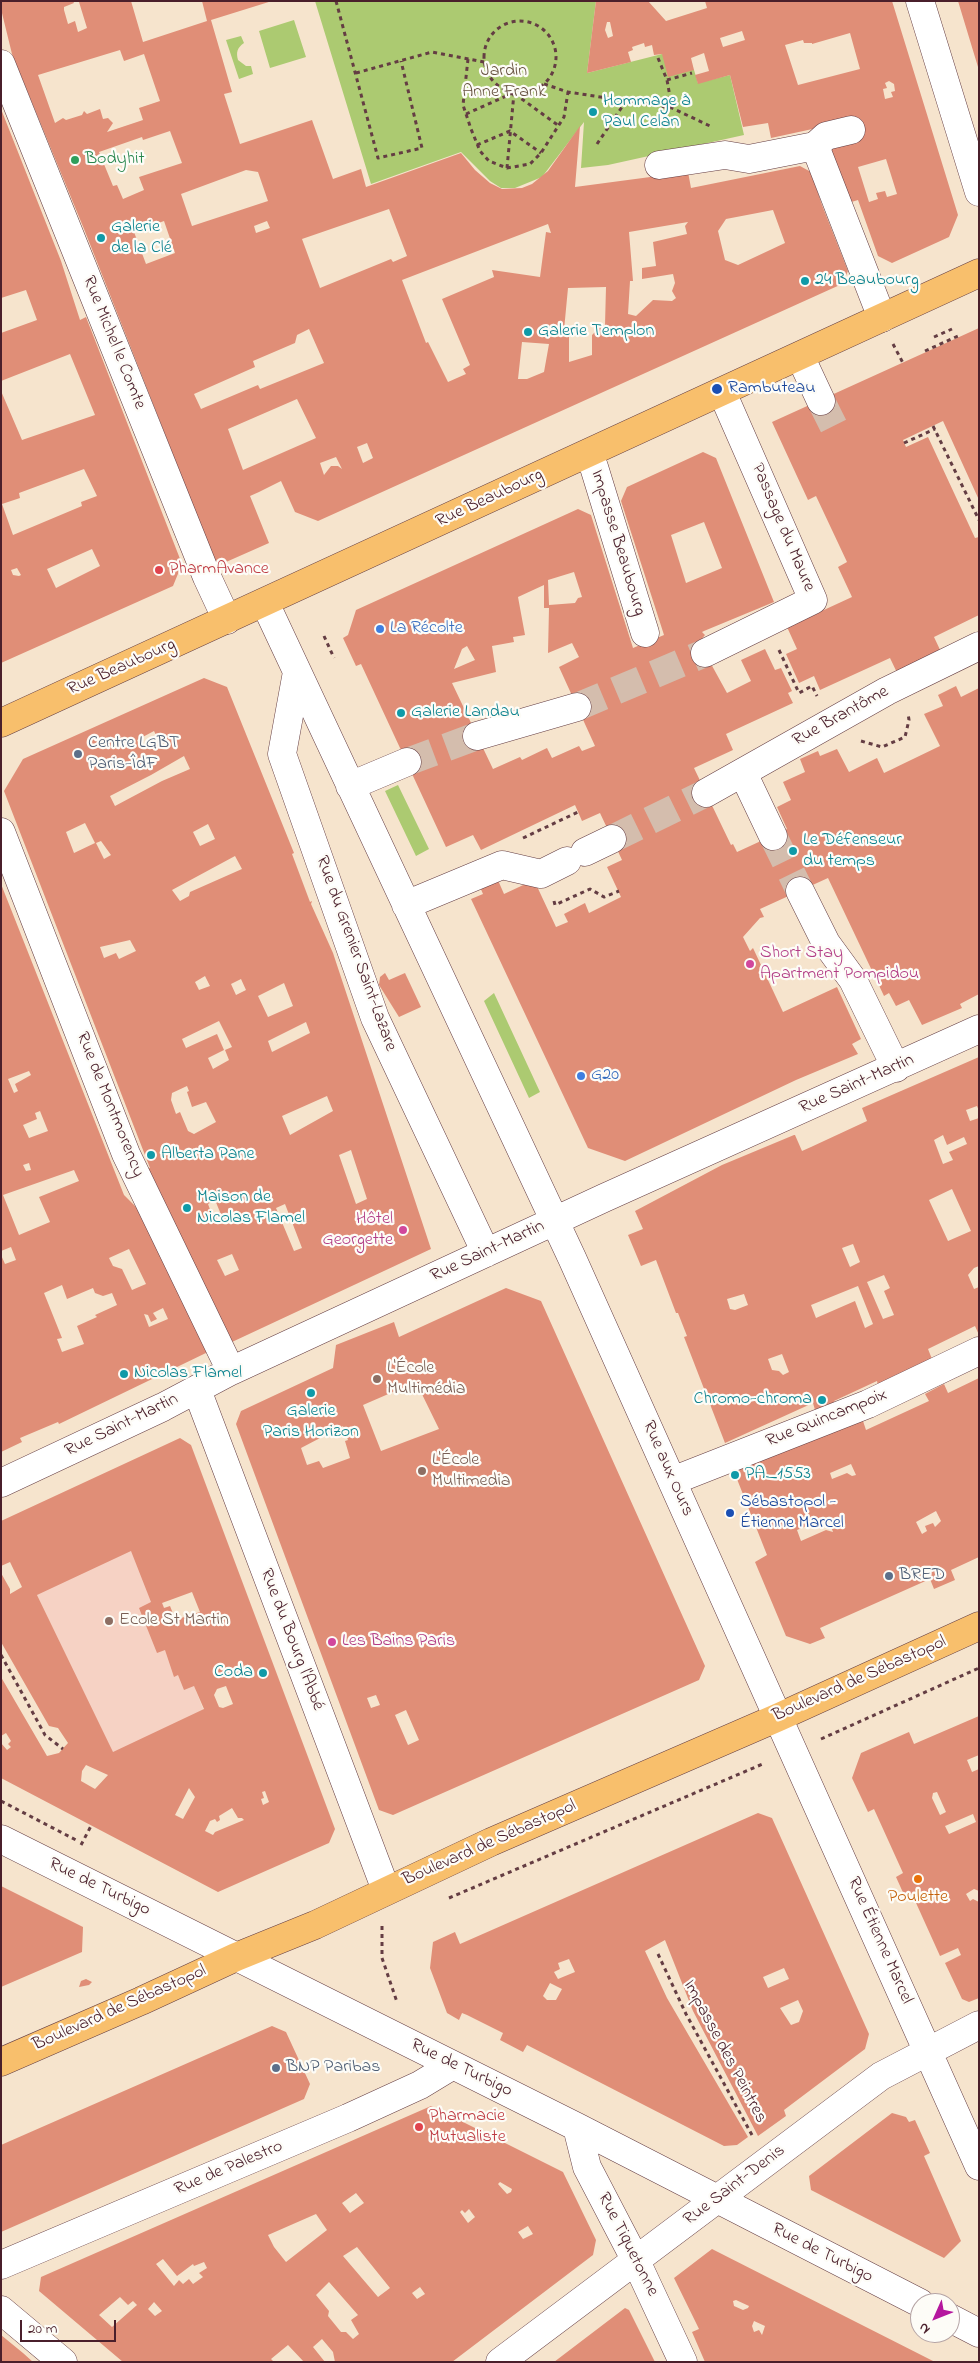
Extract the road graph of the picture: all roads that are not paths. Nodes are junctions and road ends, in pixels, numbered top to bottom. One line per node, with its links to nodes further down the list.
1 (920, 1): 6 (street)
2 (1, 64): 14 (street, Rue Michel le Comte)
3 (851, 130): 4 (street)
4 (816, 146): 5 (street); 8 (street)
5 (659, 165)
6 (979, 192)
7 (979, 273): 8 (main road, Rue Beaubourg)
8 (882, 318): 9 (main road, Rue Beaubourg)
9 (800, 356): 10 (main road, Rue Beaubourg); 11 (street)
10 (722, 392): 12 (main road, Rue Beaubourg); 17 (street, Passage du Maure)
11 (821, 401)
12 (587, 454): 13 (main road, Rue Beaubourg); 15 (street, Impasse Beaubourg)
13 (265, 603): 14 (main road, Rue Beaubourg); 18 (street)
14 (227, 620): 20 (main road, Rue Beaubourg)
15 (644, 633)
16 (979, 646): 23 (street, Rue Brantôme)
17 (705, 653)
18 (296, 672): 24 (street); 34 (street, Rue du Grenier Saint-Lazare)
19 (577, 707): 21 (street)
20 (1, 723)
21 (477, 736)
22 (405, 757): 24 (street)
23 (743, 773): 25 (street, Rue Brantôme); 27 (street)
24 (348, 782): 30 (street)
25 (706, 793)
26 (1, 832): 36 (street, Rue de Montmorency)
27 (773, 836)
28 (612, 839): 30 (street)
29 (800, 891): 32 (street)
30 (406, 905): 33 (street)
31 (979, 1030): 32 (street, Rue Saint-Martin)
32 (896, 1068): 33 (street, Rue Saint-Martin)
33 (555, 1221): 34 (street, Rue Saint-Martin); 38 (street, Rue aux Ours)
34 (486, 1253): 36 (street, Rue Saint-Martin)
35 (979, 1351): 38 (street, Rue Quincampoix)
36 (231, 1372): 37 (street, Rue Saint-Martin)
37 (197, 1390): 39 (street, Rue Saint-Martin); 43 (street, Rue du Bourg l'Abbé)
38 (672, 1481): 41 (street, Rue aux Ours)
39 (1, 1483)
40 (979, 1626): 41 (main road, Boulevard de Sébastopol)
41 (779, 1717): 43 (main road, Boulevard de Sébastopol); 46 (street, Rue Étienne Marcel)
42 (1, 1839): 44 (street, Rue de Turbigo)
43 (386, 1890): 44 (main road, Boulevard de Sébastopol)
44 (236, 1957): 47 (main road, Boulevard de Sébastopol); 48 (street, Rue de Turbigo)
45 (979, 2025): 46 (street, Rue Saint-Denis)
46 (928, 2052): 50 (street, Rue Étienne Marcel); 51 (street, Rue Saint-Denis)
47 (1, 2062)
48 (453, 2065): 49 (street, Rue de Turbigo); 53 (street, Rue de Palestro)
49 (577, 2127): 51 (street, Rue de Turbigo); 52 (street, Rue Tiquetonne)
50 (979, 2166)
51 (716, 2200): 52 (street, Rue Saint-Denis); 54 (street, Rue de Turbigo)
52 (636, 2261): 59 (street, Rue Saint-Denis); 60 (street, Rue Tiquetonne)
53 (1, 2265)
54 (910, 2298)
55 (1, 2310): 58 (street)
56 (960, 2323): 57 (street)
57 (979, 2333)
58 (63, 2362)
59 (500, 2362)
60 (683, 2362)

